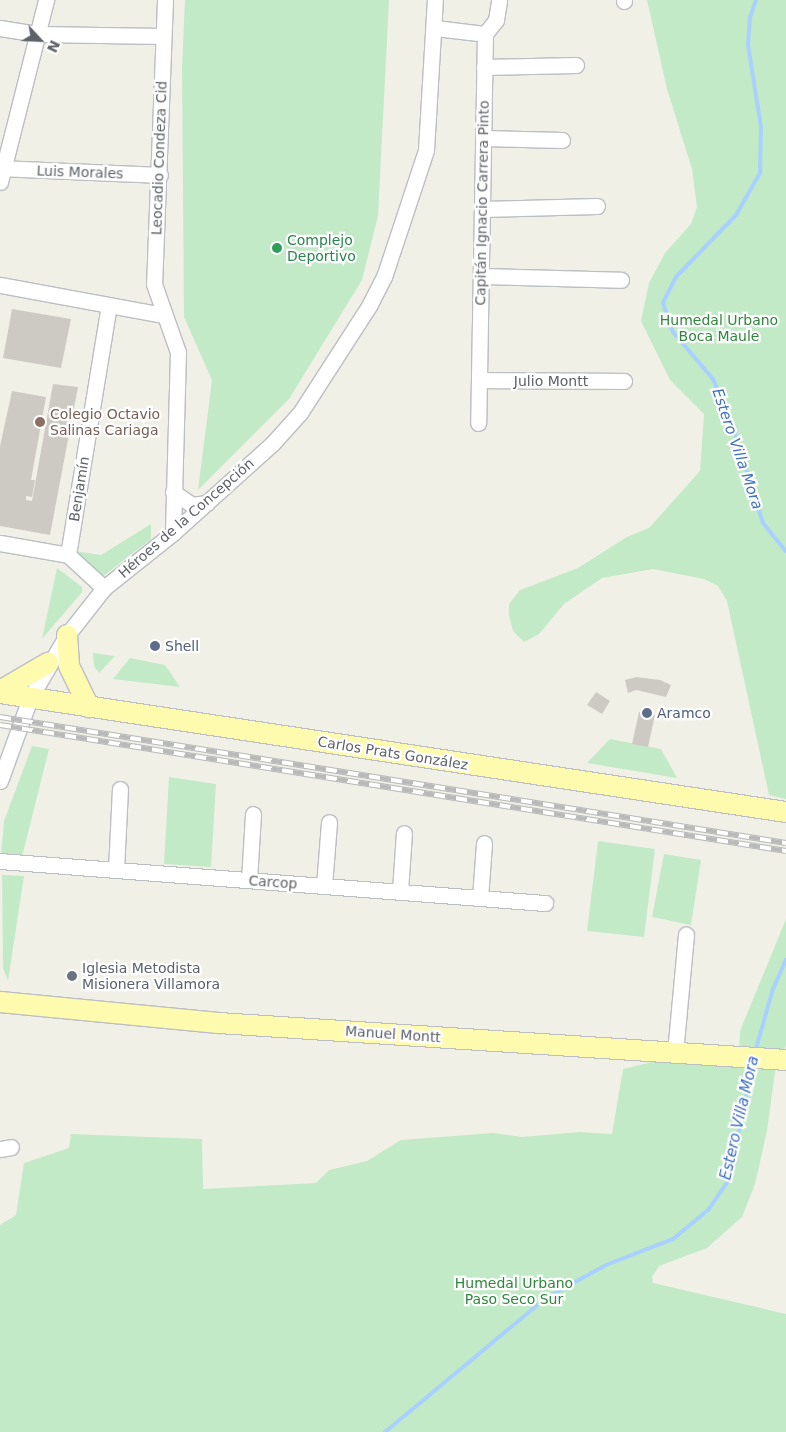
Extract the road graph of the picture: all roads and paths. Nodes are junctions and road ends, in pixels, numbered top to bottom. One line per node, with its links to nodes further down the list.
1 (46, 0): 7 (street)
2 (165, 0): 9 (street, Leocadio Condeza Cid)
3 (435, 0): 6 (street, Héroes de la Concepción)
4 (499, 0): 8 (street)
5 (0, 28): 7 (street)
6 (435, 28): 8 (street); 27 (street, Héroes de la Concepción)
7 (37, 34): 9 (street); 14 (street)
8 (485, 34): 11 (street, Capitán Ignacio Carrera Pinto)
9 (163, 36): 15 (street, Leocadio Condeza Cid)
10 (576, 65): 11 (street)
11 (484, 67): 12 (street, Capitán Ignacio Carrera Pinto)
12 (483, 138): 13 (street); 17 (street, Capitán Ignacio Carrera Pinto)
13 (562, 140)
14 (1, 173): 15 (street, Luis Morales)
15 (160, 175): 22 (street, Leocadio Condeza Cid)
16 (597, 206): 17 (street)
17 (482, 209): 18 (street, Capitán Ignacio Carrera Pinto)
18 (481, 276): 19 (street); 23 (street, Capitán Ignacio Carrera Pinto)
19 (621, 280)
20 (0, 285): 21 (street)
21 (109, 305): 22 (street); 30 (street, Benjamín)
22 (163, 315): 26 (street, Leocadio Condeza Cid)
23 (479, 380): 24 (street, Julio Montt); 25 (street, Capitán Ignacio Carrera Pinto)
24 (624, 381)
25 (478, 423)
26 (173, 492): 27 (street); 28 (street, Leocadio Condeza Cid)
27 (207, 503): 28 (street, Héroes de la Concepción)
28 (173, 533): 31 (street, Héroes de la Concepción)
29 (0, 543): 30 (street)
30 (68, 555): 31 (street)
31 (104, 588): 32 (street, Héroes de la Concepción)
32 (67, 635): 33 (street, Héroes de la Concepción); 36 (main road)
33 (48, 663): 34 (main road); 35 (street, Héroes de la Concepción)
34 (0, 692): 35 (main road, Carlos Prats González)
35 (30, 698): 36 (main road, Carlos Prats González); 37 (street, Héroes de la Concepción)
36 (89, 707): 39 (main road, Carlos Prats González)
37 (0, 781)
38 (120, 789): 45 (street)
39 (786, 812)
40 (253, 814): 46 (street)
41 (329, 822): 47 (street)
42 (404, 833): 48 (street)
43 (484, 843): 49 (street)
44 (0, 861): 45 (street, Carcop)
45 (116, 870): 46 (street, Carcop)
46 (249, 880): 47 (street, Carcop)
47 (324, 886): 48 (street, Carcop)
48 (400, 891): 49 (street, Carcop)
49 (480, 898): 50 (street, Carcop)
50 (545, 903)
51 (686, 934): 53 (street)
52 (0, 1002): 53 (main road, Manuel Montt)
53 (676, 1053): 54 (main road, Manuel Montt)
54 (777, 1059)

